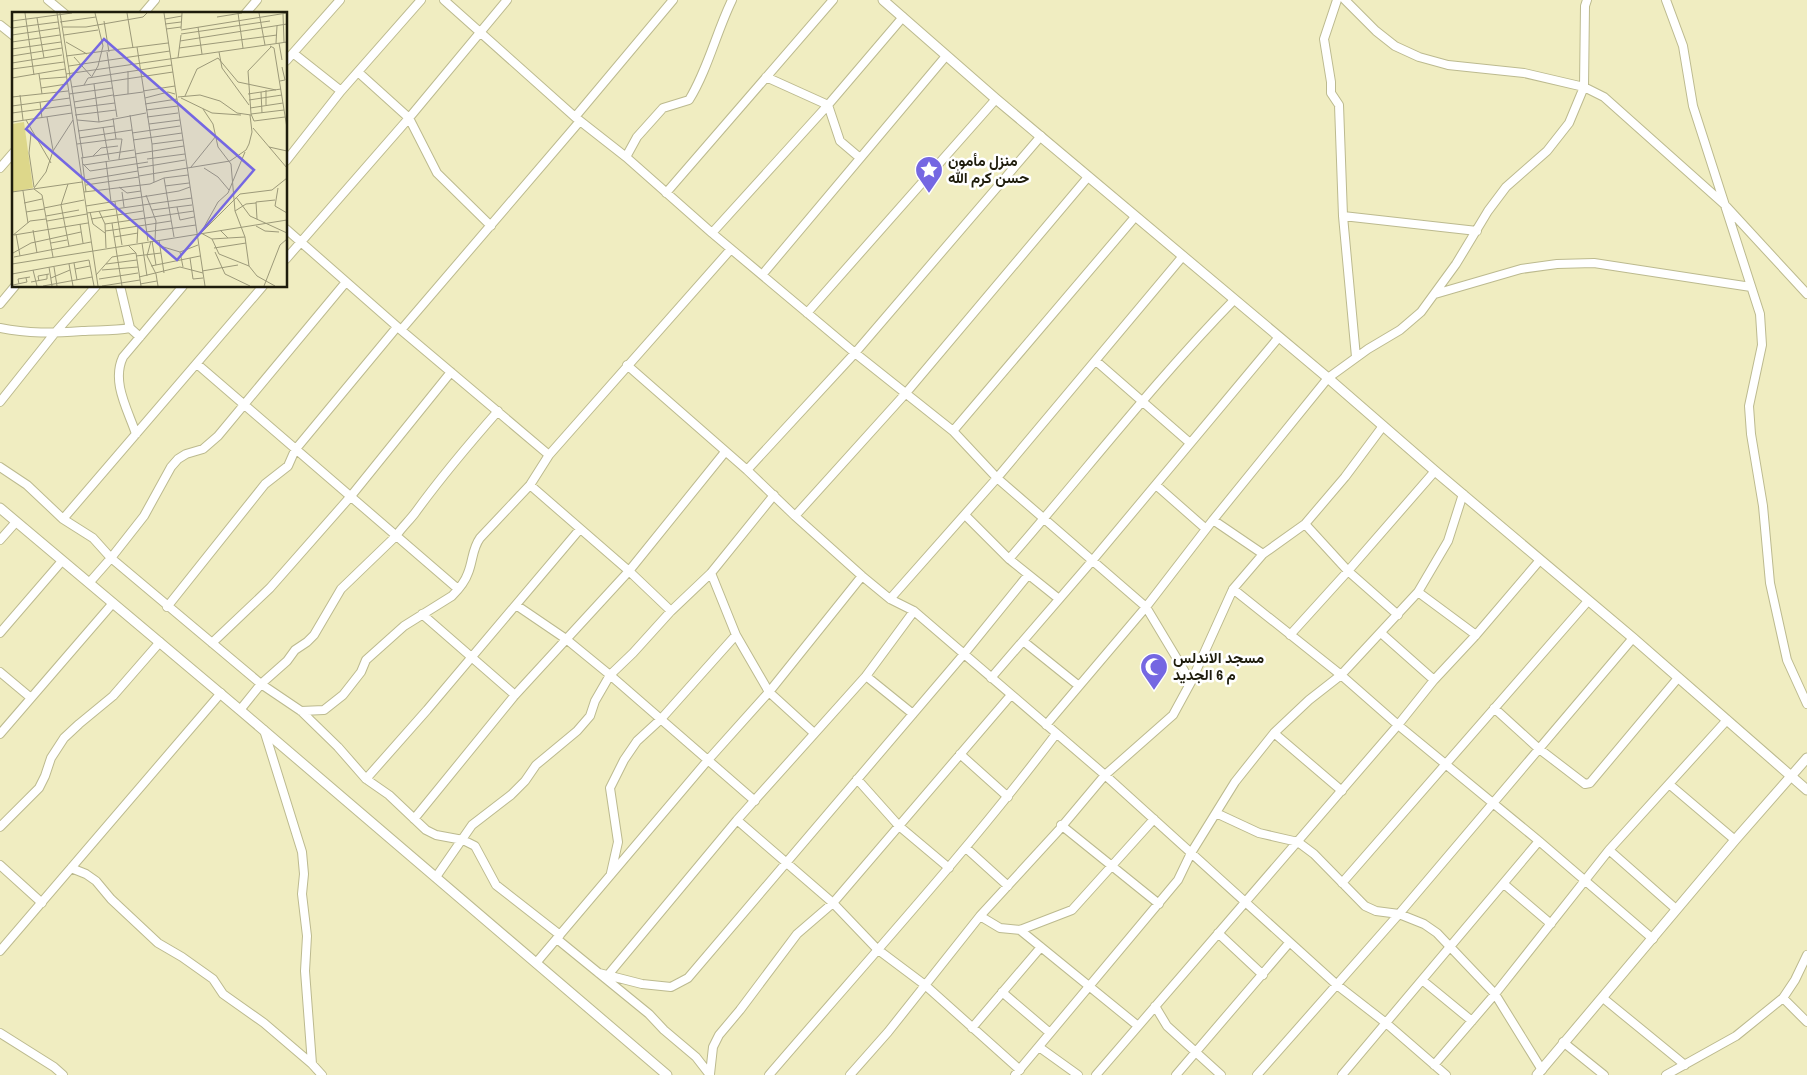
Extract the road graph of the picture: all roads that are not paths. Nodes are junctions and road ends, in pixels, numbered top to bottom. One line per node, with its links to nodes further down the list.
1 (48, 0): 16 (street)
2 (155, 0): 17 (street)
3 (257, 0): 18 (street)
4 (340, 0): 23 (street)
5 (421, 0): 26 (street)
6 (444, 0): 21 (street)
7 (507, 0): 21 (street)
8 (673, 0): 33 (street)
9 (732, 0): 36 (street)
10 (833, 0): 27 (street)
11 (883, 0): 19 (street)
12 (1337, 0): 43 (street)
13 (1345, 0): 28 (street)
14 (1587, 0): 28 (street)
15 (1666, 0): 42 (street)
16 (63, 12)
17 (145, 12)
18 (247, 12)
19 (903, 17): 24 (street); 31 (street)
20 (0, 24): 22 (street)
21 (480, 31): 32 (street); 33 (street)
22 (12, 34)
23 (293, 53): 25 (street); 29 (street)
24 (946, 56): 30 (street); 38 (street)
25 (288, 59)
26 (358, 72): 29 (street); 32 (street)
27 (766, 77): 31 (street); 41 (street)
28 (1584, 87): 42 (street); 47 (street)
29 (341, 91): 37 (street)
30 (996, 99): 34 (street); 65 (street)
31 (828, 105): 38 (street); 48 (street)
32 (408, 118): 45 (street); 49 (street)
33 (578, 119): 36 (street); 45 (street)
34 (1041, 136): 40 (street); 72 (street)
35 (12, 154): 39 (street)
36 (626, 157): 41 (street)
37 (288, 158)
38 (860, 158): 53 (street)
39 (0, 168)
40 (1088, 178): 44 (street); 79 (street)
41 (666, 193): 48 (street)
42 (1724, 204): 55 (street); 62 (street)
43 (1343, 216): 47 (street); 73 (street)
44 (1135, 217): 51 (street); 85 (street)
45 (491, 226): 68 (street)
46 (288, 231): 49 (street)
47 (1477, 231): 61 (street)
48 (712, 233): 50 (street)
49 (301, 242): 52 (street); 54 (street)
50 (731, 249): 53 (street); 76 (street)
51 (1183, 256): 63 (street); 74 (street)
52 (288, 257)
53 (762, 275): 65 (street)
54 (346, 282): 68 (street); 82 (street)
55 (1751, 287): 61 (street); 165 (street)
56 (13, 288): 64 (street)
57 (94, 288): 69 (street)
58 (120, 288): 67 (street)
59 (181, 288): 70 (street)
60 (261, 288): 75 (street)
61 (1435, 294): 73 (street)
62 (1807, 294)
63 (1234, 300): 71 (street); 80 (street)
64 (0, 304)
65 (807, 313): 72 (street)
66 (0, 328): 69 (street)
67 (130, 328): 69 (street); 70 (street)
68 (399, 329): 77 (street); 88 (street)
69 (54, 334): 81 (street)
70 (140, 337): 86 (street)
71 (1279, 337): 78 (street); 87 (street)
72 (855, 353): 79 (street); 92 (street)
73 (1356, 357): 78 (street)
74 (1096, 361): 80 (street); 94 (street)
75 (196, 364): 82 (street); 86 (street)
76 (627, 365): 89 (street); 90 (street)
77 (452, 372): 83 (street); 99 (street)
78 (1328, 378): 84 (street); 105 (street)
79 (906, 393): 85 (street); 102 (street)
80 (1142, 401): 87 (street); 104 (street)
81 (0, 402)
82 (244, 406): 88 (street); 113 (street)
83 (498, 411): 90 (street); 110 (street)
84 (1383, 426): 93 (street); 107 (street)
85 (953, 431): 94 (street)
86 (136, 434): 103 (street)
87 (1190, 443): 96 (street)
88 (295, 450): 99 (street); 132 (street)
89 (725, 452): 92 (street); 118 (street)
90 (549, 455): 95 (street)
91 (0, 467): 103 (street)
92 (747, 470): 98 (street)
93 (1435, 471): 97 (street); 119 (street)
94 (997, 478): 101 (street); 104 (street)
95 (530, 485): 108 (street); 125 (street)
96 (1156, 485): 109 (street); 115 (street)
97 (1463, 494): 116 (street); 126 (street)
98 (774, 495): 102 (street); 120 (street)
99 (351, 496): 110 (street); 147 (street)
100 (0, 508): 106 (street)
101 (965, 515): 114 (street); 127 (street)
102 (795, 516): 122 (street)
103 (63, 519): 113 (street)
104 (1044, 519): 114 (street); 115 (street)
105 (1213, 520): 109 (street); 112 (street)
106 (16, 522): 111 (street); 117 (street)
107 (1305, 524): 112 (street); 119 (street)
108 (580, 529): 118 (street); 131 (street)
109 (1206, 529): 133 (street)
110 (396, 536): 125 (street); 158 (street)
111 (0, 540)
112 (1263, 554): 124 (street)
113 (111, 558): 123 (street); 132 (street)
114 (1009, 559): 121 (street)
115 (1092, 560): 128 (street); 133 (street)
116 (1540, 560): 129 (street); 142 (street)
117 (62, 561): 123 (street); 138 (street)
118 (629, 571): 134 (street); 144 (street)
119 (1348, 571): 137 (street); 140 (street)
120 (711, 573): 134 (street); 141 (street)
121 (1028, 575): 128 (street); 148 (street)
122 (862, 576): 127 (street); 160 (street)
123 (89, 583): 130 (street)
124 (1233, 589): 140 (street); 157 (street)
125 (458, 590): 136 (street)
126 (1418, 592): 137 (street); 142 (street)
127 (890, 599): 135 (street)
128 (1059, 599): 145 (street)
129 (1588, 601): 143 (street); 166 (street)
130 (113, 603): 146 (street); 164 (street)
131 (516, 605): 144 (street); 149 (street)
132 (167, 607): 147 (street)
133 (1146, 607): 157 (street); 159 (street)
134 (671, 610): 151 (street)
135 (914, 612): 148 (street); 153 (street)
136 (422, 614): 149 (street); 168 (street)
137 (1398, 615): 139 (street)
138 (0, 633)
139 (1380, 633): 152 (street); 156 (street)
140 (1290, 635): 152 (street)
141 (736, 636): 160 (street); 170 (street)
142 (1476, 636): 156 (street)
143 (1633, 638): 155 (street); 179 (street)
144 (566, 639): 151 (street); 162 (street)
145 (1023, 641): 154 (street); 159 (street)
146 (160, 642): 161 (street); 200 (street)
147 (212, 643): 158 (street)
148 (964, 654): 154 (street); 169 (street)
149 (472, 658): 162 (street); 186 (street)
150 (0, 672): 164 (street)
151 (610, 675): 170 (street); 201 (street)
152 (1341, 675): 173 (street); 175 (street)
153 (866, 676): 169 (street); 176 (street)
154 (992, 678): 163 (street)
155 (1678, 678): 171 (street); 179 (street)
156 (1434, 680): 173 (street)
157 (1191, 682): 184 (street)
158 (261, 684): 167 (street); 168 (street)
159 (1079, 686): 172 (street)
160 (769, 692): 176 (street); 182 (street)
161 (221, 694): 167 (street); 211 (street)
162 (516, 695): 195 (street)
163 (1011, 695): 172 (street); 180 (street)
164 (31, 698): 177 (street)
165 (1807, 704)
166 (1494, 708): 179 (street); 183 (street)
167 (240, 710): 174 (street)
168 (301, 711): 186 (street)
169 (912, 714): 187 (street)
170 (661, 719): 182 (street); 213 (street)
171 (1728, 720): 185 (street); 188 (street)
172 (1046, 725): 178 (street)
173 (1398, 725): 183 (street); 190 (street)
174 (264, 730): 214 (street); 260 (street)
175 (1274, 732): 190 (street); 194 (street)
176 (814, 733): 192 (street)
177 (0, 734)
178 (1056, 734): 184 (street); 191 (street)
179 (1538, 748): 193 (street)
180 (960, 754): 191 (street); 199 (street)
181 (1807, 758): 185 (street)
182 (708, 760): 192 (street); 213 (street)
183 (1446, 763): 193 (street); 216 (street)
184 (1105, 775): 196 (street); 198 (street)
185 (1791, 776): 189 (street); 202 (street)
186 (366, 779): 195 (street)
187 (857, 779): 199 (street); 208 (street)
188 (1669, 784): 202 (street); 206 (street)
189 (1807, 790)
190 (1342, 791): 203 (street)
191 (1008, 797): 205 (street)
192 (755, 800): 197 (street)
193 (1492, 802): 204 (street); 224 (street)
194 (1216, 813): 203 (street); 207 (street)
195 (414, 819): 201 (street)
196 (1154, 819): 207 (street); 209 (street)
197 (737, 820): 208 (street); 239 (street)
198 (1061, 825): 209 (street); 218 (street)
199 (899, 826): 212 (street); 220 (street)
200 (0, 827)
201 (463, 840): 214 (street); 229 (street)
202 (1735, 840): 223 (street)
203 (1298, 842): 216 (street); 221 (street)
204 (1540, 842): 215 (street); 217 (street)
205 (966, 848): 212 (street); 218 (street)
206 (1609, 850): 215 (street); 223 (street)
207 (1191, 853): 221 (street); 222 (street)
208 (787, 862): 220 (street); 239 (street)
209 (1111, 865): 222 (street); 227 (street)
210 (0, 866): 219 (street)
211 (71, 868): 219 (street); 260 (street)
212 (949, 868): 234 (street)
213 (610, 875): 229 (street)
214 (436, 877): 237 (street)
215 (1584, 882): 226 (street); 230 (street)
216 (1342, 883): 224 (street)
217 (1504, 884): 226 (street); 233 (street)
218 (1008, 886): 225 (street)
219 (42, 903): 235 (street)
220 (833, 903): 234 (street); 269 (street)
221 (1245, 903): 228 (street); 231 (street)
222 (1159, 904): 244 (street)
223 (1676, 909): 230 (street)
224 (1399, 914): 233 (street); 243 (street)
225 (980, 916): 227 (street); 242 (street)
226 (1551, 924): 246 (street)
227 (1020, 930): 232 (street)
228 (1218, 933): 240 (street); 249 (street)
229 (558, 937): 237 (street); 238 (street)
230 (1653, 939): 247 (street)
231 (1289, 943): 240 (street); 243 (street)
232 (1041, 947): 244 (street); 245 (street)
233 (1450, 947): 241 (street); 246 (street)
234 (877, 949): 242 (street); 270 (street)
235 (0, 951)
236 (1807, 955): 248 (street)
237 (536, 963): 268 (street)
238 (599, 973): 239 (street); 269 (street)
239 (608, 975)
240 (1263, 975): 259 (street)
241 (1422, 980): 250 (street); 252 (street)
242 (925, 985): 254 (street); 271 (street)
243 (1337, 985): 252 (street); 276 (street)
244 (1090, 986): 253 (street); 256 (street)
245 (1002, 992): 254 (street); 256 (street)
246 (1495, 994): 250 (street); 264 (street)
247 (1603, 998): 257 (street); 262 (street)
248 (1782, 998): 251 (street); 262 (street)
249 (1155, 1006): 253 (street); 259 (street)
250 (1472, 1021): 261 (street)
251 (1807, 1022)
252 (1386, 1023): 261 (street); 265 (street)
253 (1138, 1026): 273 (street)
254 (972, 1028): 263 (street)
255 (0, 1033): 266 (street)
256 (1050, 1033): 258 (street)
257 (1564, 1042): 264 (street); 278 (street)
258 (1039, 1047): 263 (street); 272 (street)
259 (1195, 1053): 274 (street); 275 (street)
260 (312, 1064): 267 (street)
261 (1434, 1065): 277 (street)
262 (1685, 1065): 279 (street)
263 (1017, 1072)
264 (1540, 1072)
265 (1345, 1074)
266 (62, 1075)
267 (322, 1075)
268 (667, 1075)
269 (710, 1075)
270 (769, 1075)
271 (850, 1075)
272 (1078, 1075)
273 (1096, 1075)
274 (1176, 1075)
275 (1221, 1075)
276 (1257, 1075)
277 (1446, 1075)
278 (1604, 1075)
279 (1666, 1075)

